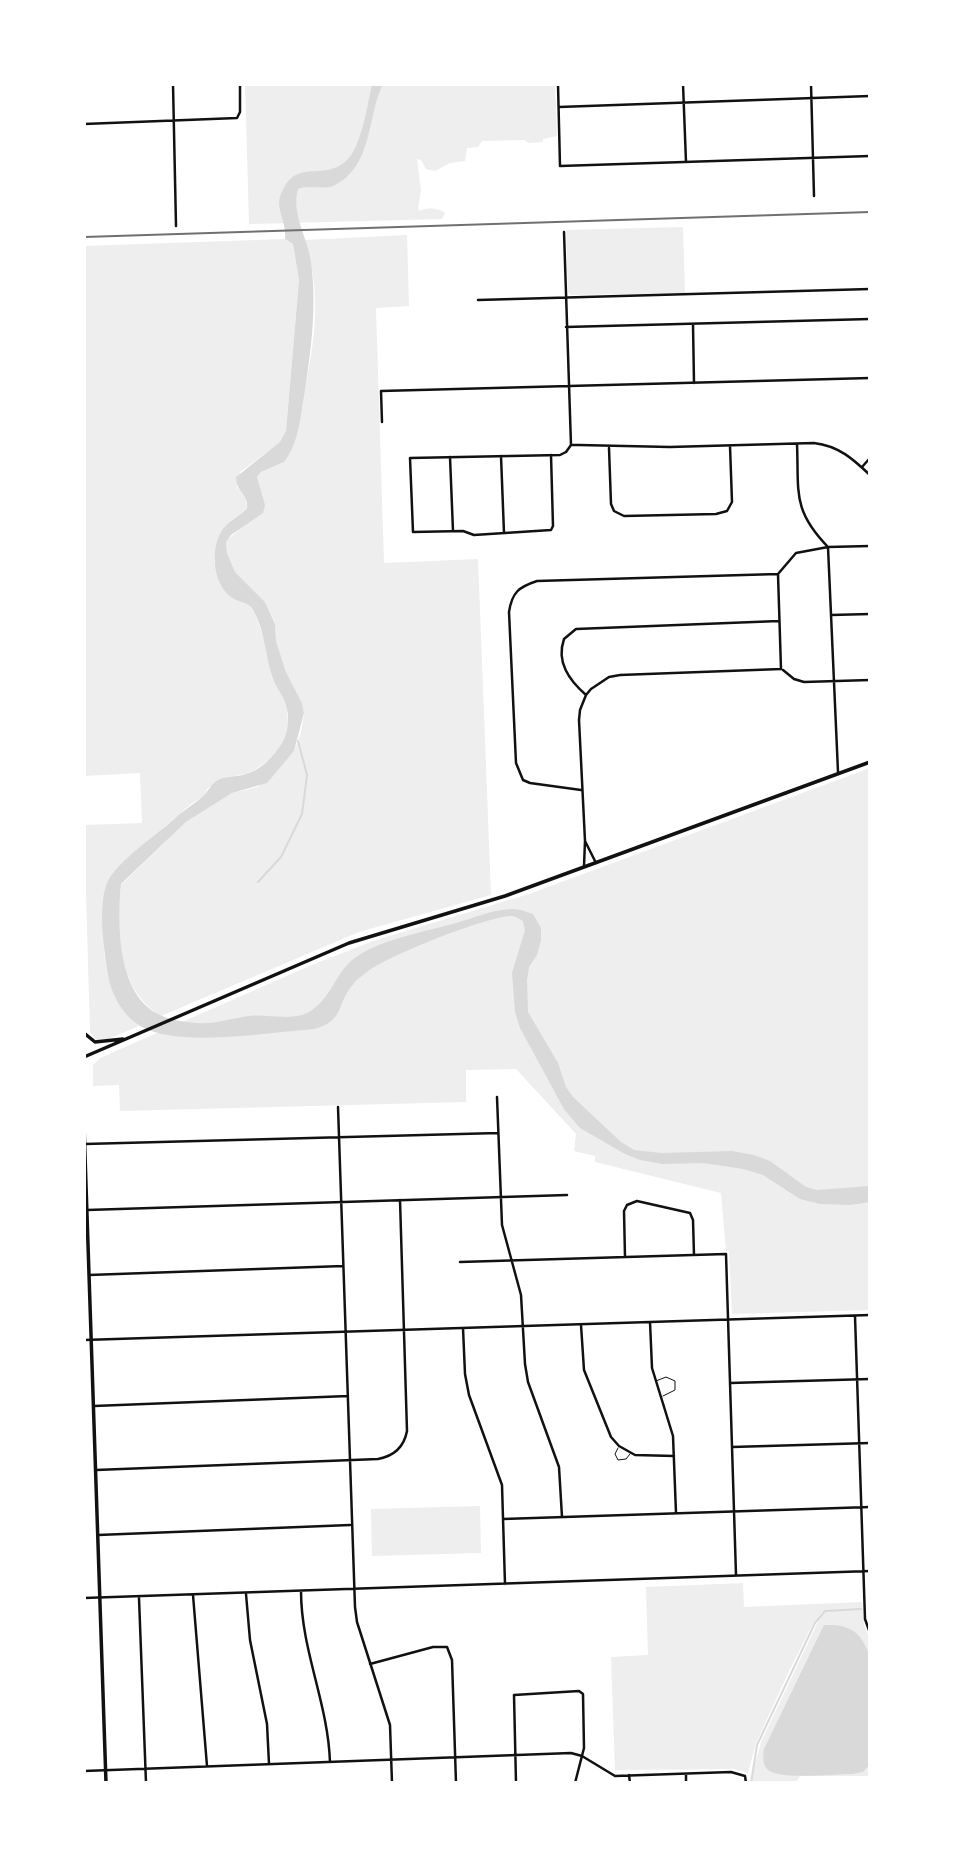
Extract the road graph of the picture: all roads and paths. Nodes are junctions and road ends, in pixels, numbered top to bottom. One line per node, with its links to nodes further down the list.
1 (173, 84): 10 (street)
2 (240, 84): 10 (street)
3 (558, 84): 9 (street)
4 (683, 84): 8 (street)
5 (811, 84): 7 (street)
6 (870, 96): 7 (street)
7 (811, 98): 8 (street); 13 (street)
8 (684, 102): 9 (street); 14 (street)
9 (559, 107): 14 (street)
10 (174, 120): 11 (street); 16 (street)
11 (84, 124)
12 (870, 156): 13 (street)
13 (814, 158): 14 (street); 15 (street)
14 (685, 162)
15 (814, 196)
16 (176, 226)
17 (564, 232): 19 (street)
18 (870, 289): 19 (street)
19 (565, 298): 20 (street); 23 (street)
20 (478, 300)
21 (870, 318): 22 (street)
22 (693, 323): 23 (street); 25 (street)
23 (566, 327): 26 (street)
24 (870, 378): 25 (street)
25 (694, 383): 26 (street)
26 (568, 387): 27 (street); 29 (street)
27 (382, 422)
28 (797, 444): 31 (street); 36 (street); 41 (street)
29 (570, 445): 30 (street); 32 (street)
30 (609, 446): 31 (street); 31 (street)
31 (730, 446)
32 (551, 455): 33 (street); 39 (street)
33 (501, 456): 34 (street); 39 (street)
34 (450, 457): 38 (street); 38 (street)
35 (870, 458): 36 (street)
36 (862, 467): 37 (street)
37 (870, 475)
38 (453, 531): 39 (street)
39 (504, 533)
40 (870, 546): 41 (street)
41 (828, 547): 42 (street); 44 (street)
42 (778, 574): 45 (street); 52 (street)
43 (870, 614): 44 (street)
44 (831, 615): 48 (street)
45 (779, 621): 46 (street); 49 (street)
46 (781, 669): 48 (street); 49 (street)
47 (870, 680): 48 (street)
48 (834, 681): 51 (street)
49 (586, 695): 52 (street)
50 (870, 762): 51 (main road)
51 (838, 772): 54 (main road)
52 (581, 790): 53 (street)
53 (585, 841): 54 (street); 55 (street)
54 (596, 863): 55 (main road)
55 (584, 867): 57 (main road)
56 (84, 1033): 57 (main road)
57 (132, 1037): 58 (main road)
58 (84, 1057)
59 (496, 1097): 62 (street)
60 (338, 1107): 63 (street)
61 (84, 1125): 64 (main road)
62 (498, 1133): 63 (street); 66 (street)
63 (339, 1137): 64 (street); 68 (street)
64 (85, 1144): 69 (main road)
65 (567, 1195): 66 (street)
66 (500, 1197): 67 (street); 72 (street)
67 (400, 1200): 68 (street); 82 (street)
68 (341, 1202): 69 (street); 74 (street)
69 (87, 1210): 75 (main road)
70 (694, 1255): 71 (street); 71 (street); 78 (street)
71 (625, 1257): 72 (street)
72 (511, 1261): 73 (street); 81 (street)
73 (460, 1262)
74 (343, 1266): 75 (street); 84 (street)
75 (89, 1275): 86 (main road)
76 (870, 1315): 77 (street)
77 (855, 1316): 78 (street); 87 (street)
78 (728, 1319): 79 (street); 90 (street)
79 (650, 1322): 80 (street); 89 (street)
80 (581, 1325): 81 (street); 96 (street)
81 (523, 1326): 83 (street); 106 (street)
82 (404, 1328): 83 (street); 84 (street); 100 (street)
83 (463, 1328): 107 (street)
84 (345, 1331): 86 (street); 91 (street)
85 (84, 1340): 86 (street)
86 (92, 1340): 93 (main road)
87 (857, 1379): 88 (street); 90 (street); 94 (street)
88 (870, 1379)
89 (655, 1382): 92 (street); 92 (lane)
90 (730, 1383): 97 (street)
91 (348, 1396): 93 (street); 100 (street)
92 (660, 1396): 99 (street)
93 (94, 1406): 101 (main road)
94 (860, 1443): 95 (street); 97 (street); 102 (street)
95 (870, 1443)
96 (619, 1446): 98 (street); 98 (lane)
97 (732, 1447): 104 (street)
98 (630, 1454): 99 (street)
99 (674, 1456): 105 (street)
100 (349, 1461): 101 (street); 108 (street)
101 (96, 1470): 109 (main road)
102 (862, 1507): 103 (street); 104 (street); 110 (street)
103 (870, 1507)
104 (734, 1512): 105 (street); 112 (street)
105 (676, 1513): 106 (street)
106 (562, 1517): 107 (street)
107 (503, 1519): 113 (street)
108 (351, 1525): 109 (street); 114 (street)
109 (98, 1535): 119 (main road)
110 (864, 1571): 111 (street); 112 (street); 121 (street)
111 (870, 1571)
112 (736, 1575): 113 (street)
113 (505, 1584): 114 (street)
114 (354, 1589): 115 (street); 122 (street)
115 (301, 1591): 116 (street); 127 (street)
116 (246, 1594): 117 (street); 128 (street)
117 (193, 1595): 120 (street); 129 (street)
118 (84, 1598): 119 (street)
119 (99, 1598): 120 (street); 130 (main road)
120 (139, 1598): 131 (street)
121 (870, 1633)
122 (370, 1664): 125 (street); 126 (street)
123 (515, 1755): 124 (street); 124 (street); 125 (street); 140 (street)
124 (582, 1756): 134 (street); 141 (street)
125 (455, 1758): 126 (street); 139 (street)
126 (391, 1760): 127 (street); 138 (street)
127 (330, 1762): 128 (street)
128 (269, 1765): 129 (street)
129 (207, 1767): 131 (street)
130 (106, 1769): 131 (street); 132 (street); 136 (main road)
131 (145, 1769): 137 (street)
132 (84, 1771)
133 (686, 1774): 134 (street); 135 (street); 143 (street)
134 (629, 1776): 142 (street)
135 (747, 1781)
136 (106, 1783)
137 (146, 1783)
138 (392, 1783)
139 (456, 1783)
140 (516, 1783)
141 (575, 1783)
142 (630, 1783)
143 (686, 1783)

